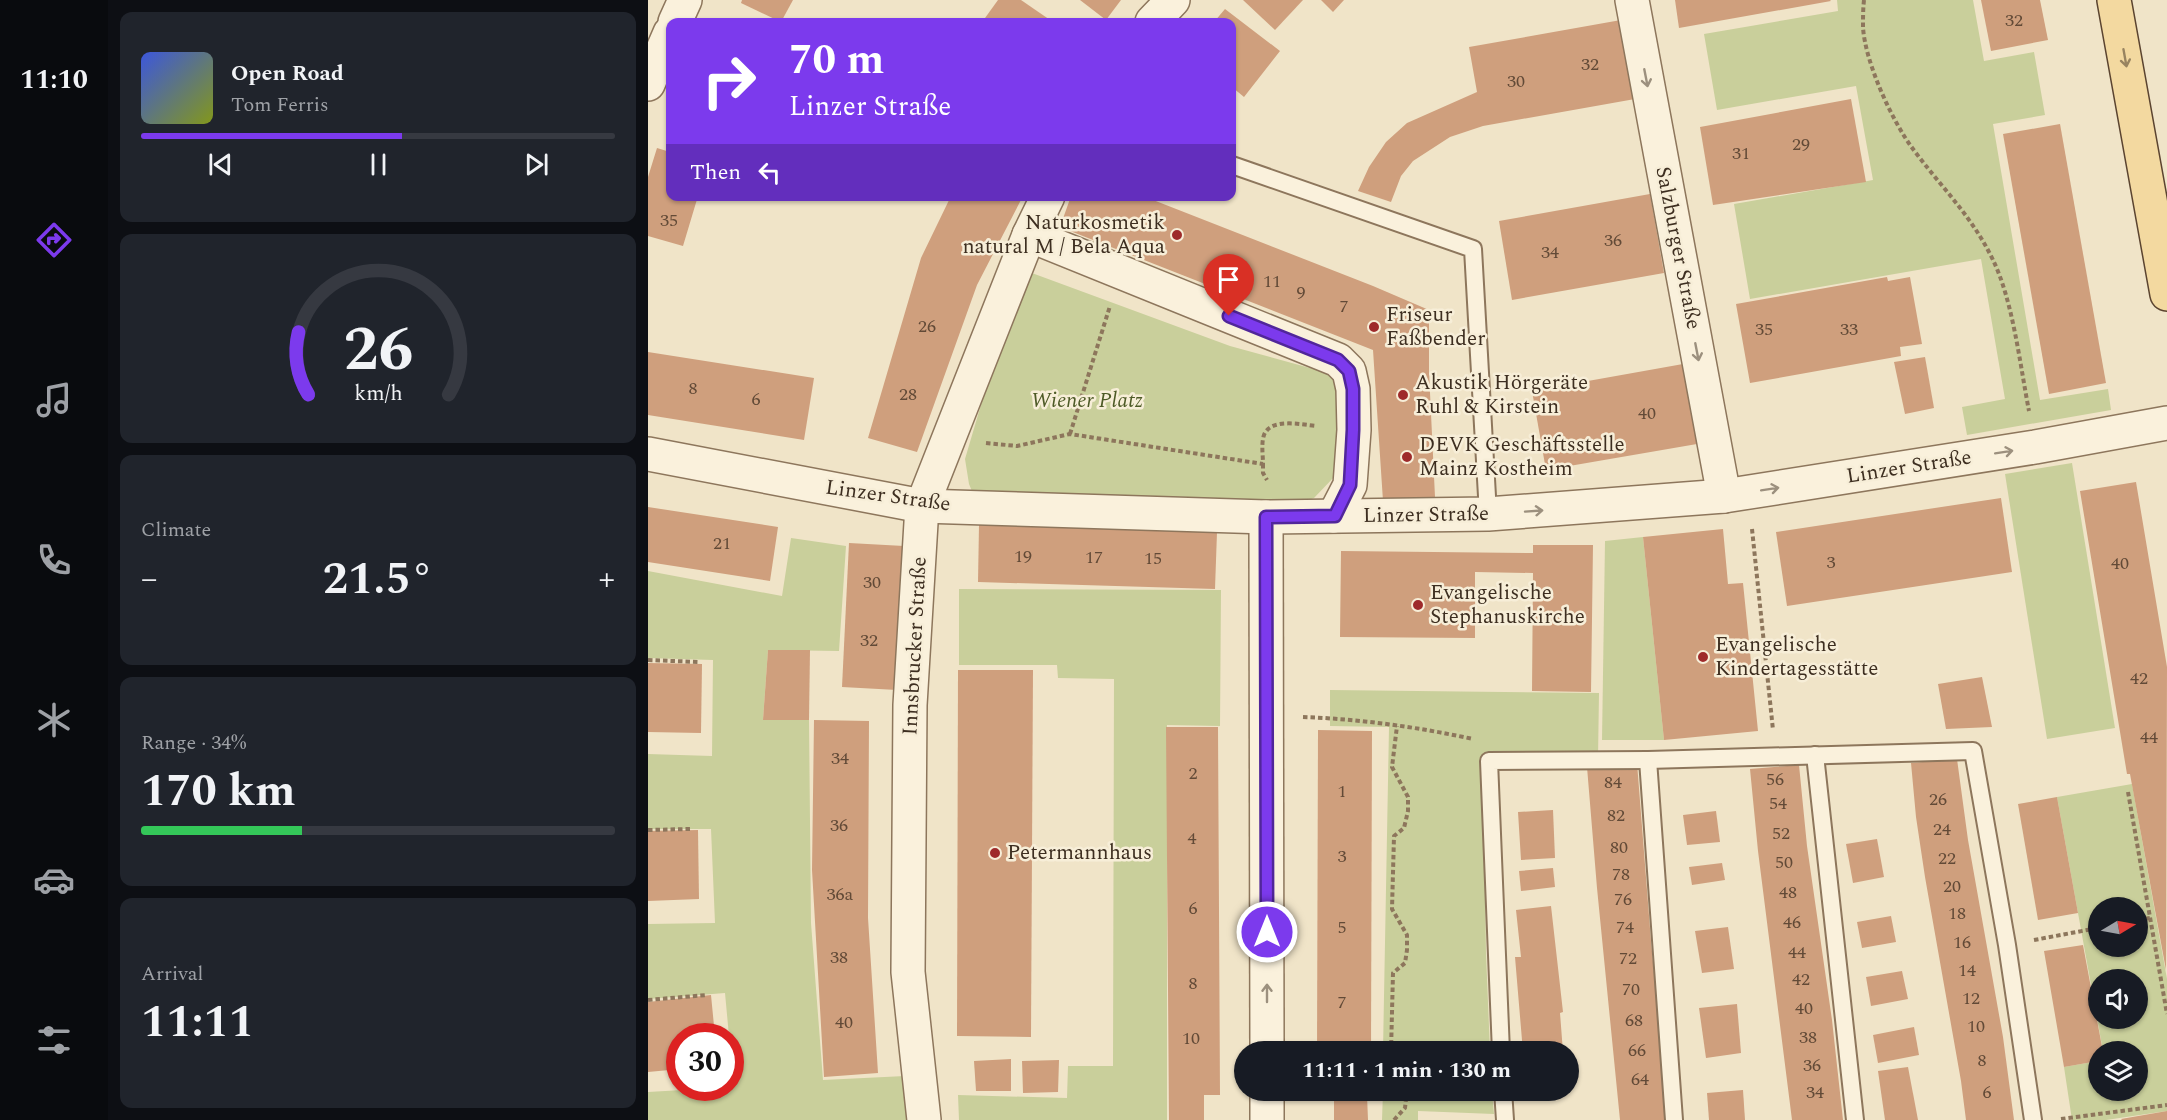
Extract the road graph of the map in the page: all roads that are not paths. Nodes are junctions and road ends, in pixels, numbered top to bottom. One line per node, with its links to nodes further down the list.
1 (685, 0): 5 (street)
2 (1173, 0): 6 (street)
3 (1632, 0): 15 (street, Salzburger Straße, one-way to 15)
4 (2114, 0): 12 (main road, one-way to 12)
5 (677, 18)
6 (1156, 18)
7 (666, 42): 8 (street)
8 (648, 84)
9 (1236, 166): 17 (lane)
10 (1046, 201): 11 (street, Innsbrucker Straße)
11 (1029, 234): 16 (street, Innsbrucker Straße); 18 (street)
12 (2167, 294)
13 (2167, 423): 15 (street, Linzer Straße, one-way to 13)
14 (648, 454): 16 (street, Linzer Straße)
15 (1736, 494): 17 (street, Linzer Straße, one-way to 15)
16 (922, 506): 19 (street, Linzer Straße); 26 (street, Innsbrucker Straße)
17 (1488, 514): 18 (street, Linzer Straße)
18 (1335, 516): 19 (street, Linzer Straße)
19 (1266, 517): 22 (street, one-way to 19)
20 (1815, 755): 21 (lane); 30 (lane); 31 (lane)
21 (1648, 760): 23 (lane); 29 (lane)
22 (1267, 1041)
23 (1502, 1041)
24 (1267, 1101): 27 (street)
25 (1503, 1101): 28 (lane)
26 (924, 1120)
27 (1267, 1120)
28 (1504, 1120)
29 (1674, 1120)
30 (1855, 1120)
31 (2033, 1120)

